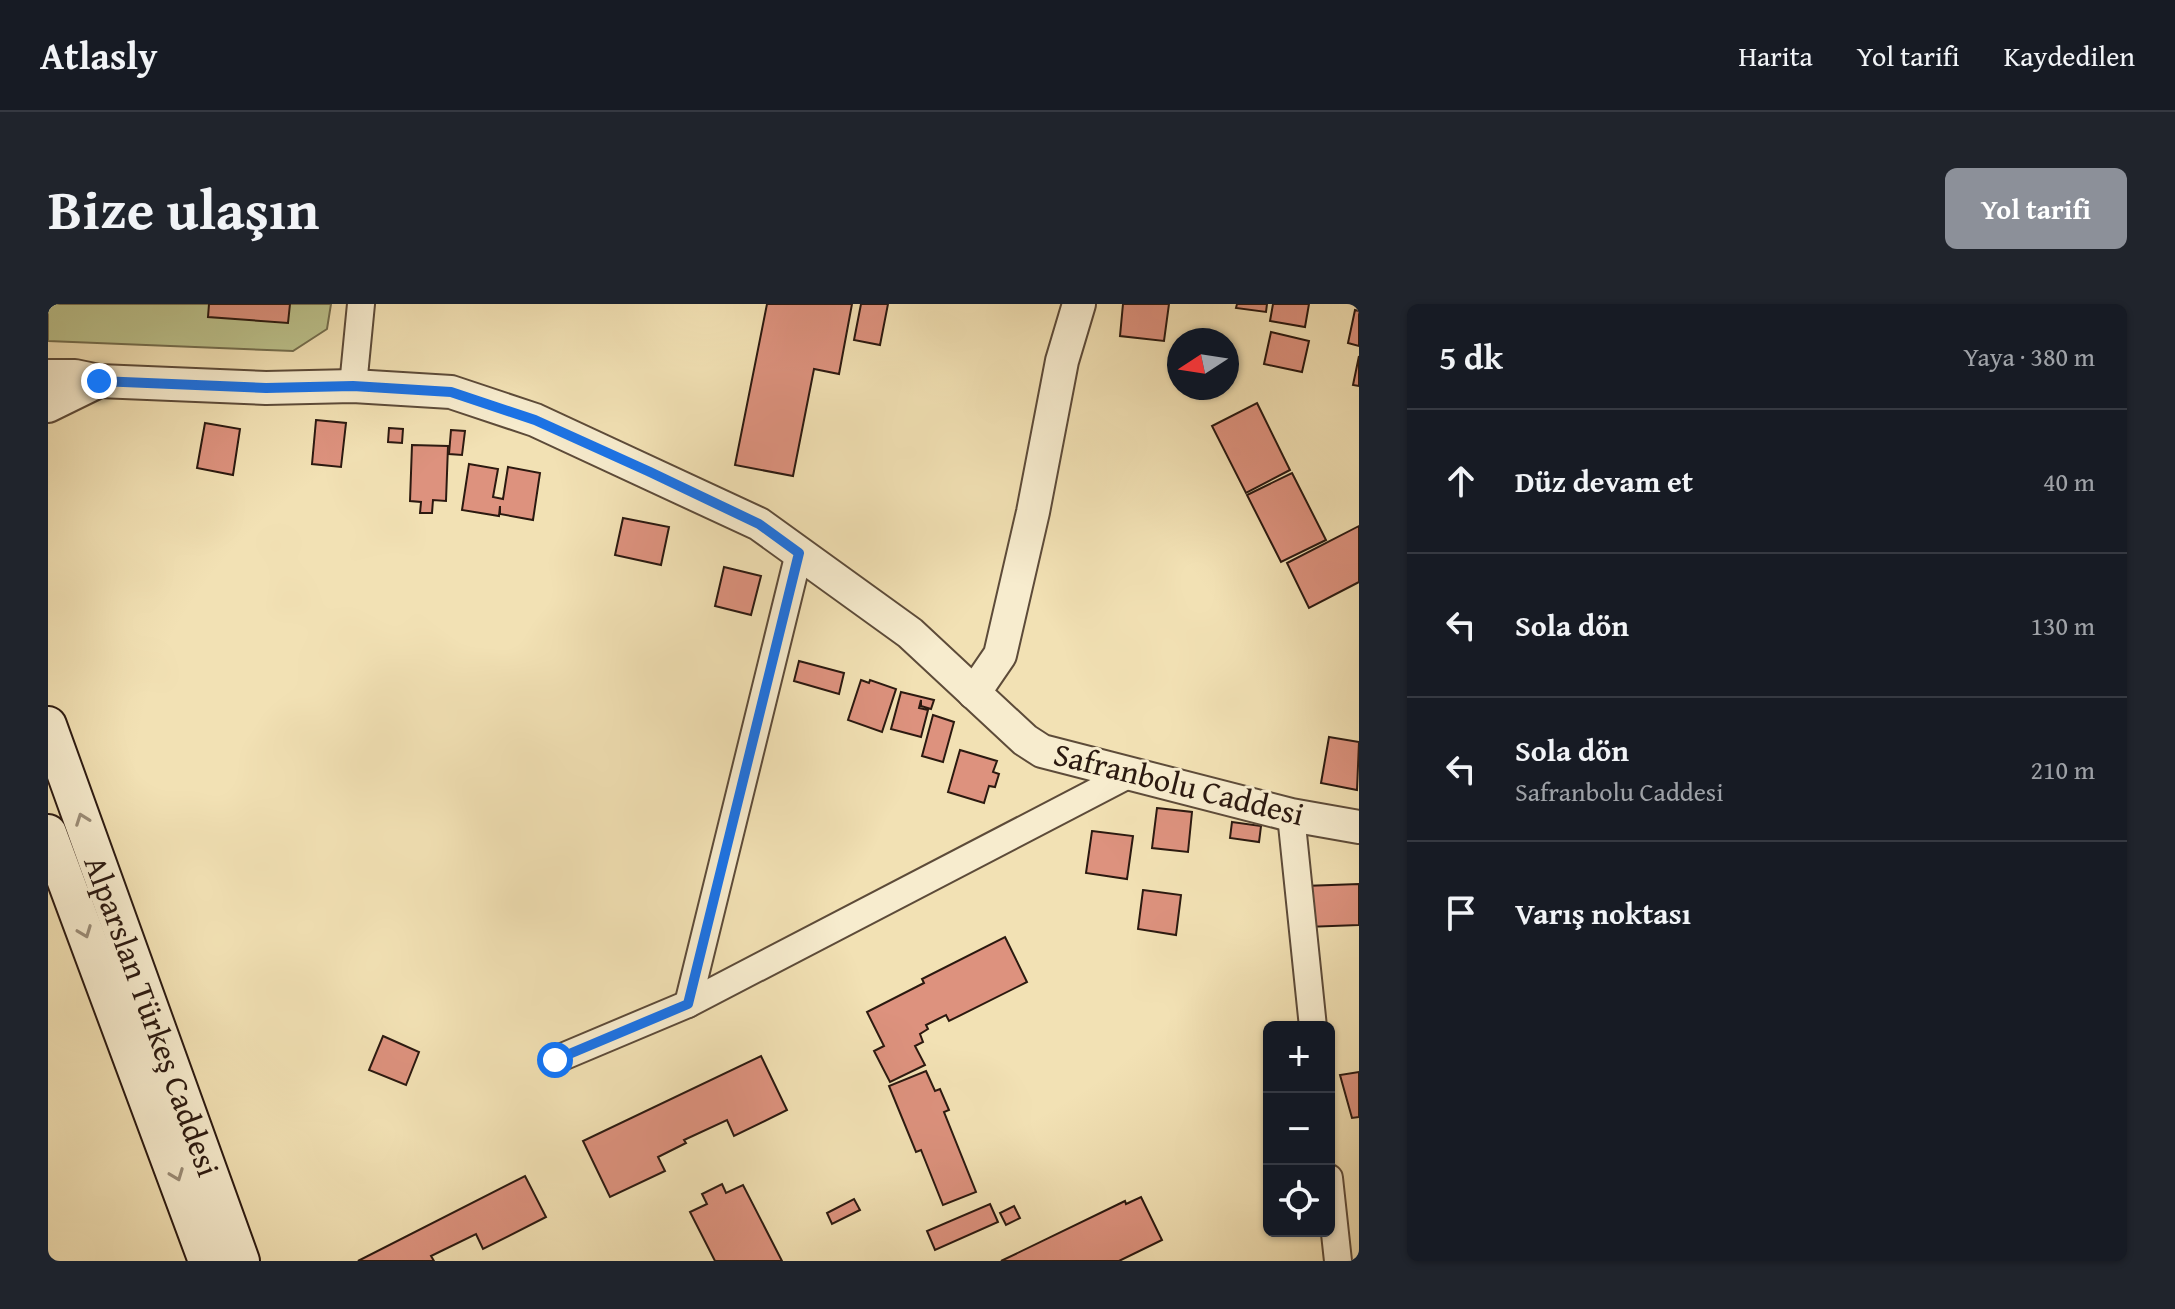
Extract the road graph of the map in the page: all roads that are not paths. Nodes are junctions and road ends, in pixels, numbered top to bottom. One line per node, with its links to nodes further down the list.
1 (361, 304): 5 (street)
2 (1079, 304): 8 (street)
3 (48, 376): 4 (street, Safranbolu Caddesi)
4 (99, 381): 5 (street, Safranbolu Caddesi); 6 (street)
5 (353, 386): 7 (street, Safranbolu Caddesi)
6 (48, 406)
7 (799, 553): 8 (street, Safranbolu Caddesi); 14 (street)
8 (974, 693): 10 (street, Safranbolu Caddesi)
9 (48, 725): 19 (main road, Alparslan Türkeş Caddesi, one-way to 9)
10 (1130, 774): 11 (street, Safranbolu Caddesi); 14 (street)
11 (1291, 815): 12 (street, Safranbolu Caddesi); 15 (street)
12 (1359, 827)
13 (48, 833): 18 (main road, Alparslan Türkeş Caddesi, one-way to 18)
14 (688, 1004): 16 (street)
15 (1312, 1021)
16 (555, 1060)
17 (1335, 1233): 20 (street)
18 (207, 1261)
19 (241, 1261)
20 (1338, 1261)

